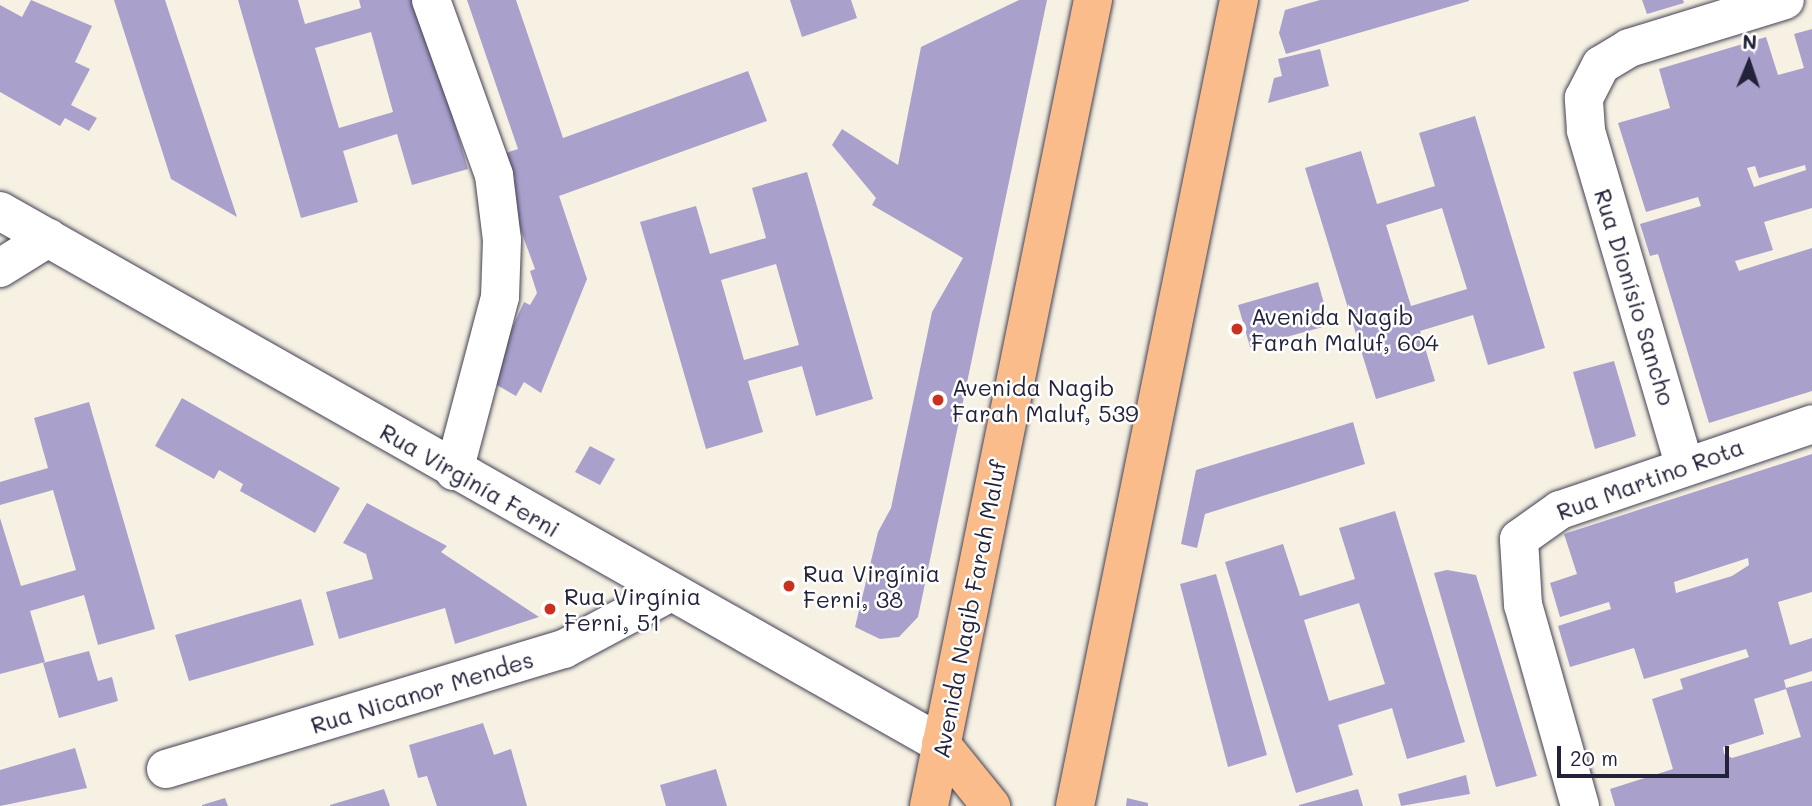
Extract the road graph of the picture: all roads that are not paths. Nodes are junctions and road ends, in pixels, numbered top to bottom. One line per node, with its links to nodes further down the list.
1 (431, 0): 10 (street)
2 (1093, 0): 12 (main road, Avenida Nagib Farah Maluf)
3 (1239, 0): 16 (main road)
4 (1785, 0): 9 (street, Rua Dionísio Sancho)
5 (0, 211): 6 (street, Rua Virginía Ferni)
6 (48, 238): 7 (street); 10 (street, Rua Virginía Ferni)
7 (0, 268)
8 (1812, 424): 9 (street, Rua Martino Rota)
9 (1684, 464): 17 (street, Rua Martino Rota)
10 (454, 471): 11 (street, Rua Virginía Ferni)
11 (669, 593): 12 (street, Rua Virginía Ferni); 13 (street, Rua Nicanor Mendes)
12 (941, 744): 14 (main road, Avenida Nagib Farah Maluf); 15 (main road)
13 (166, 769)
14 (929, 806)
15 (991, 806)
16 (1075, 806)
17 (1580, 806)

